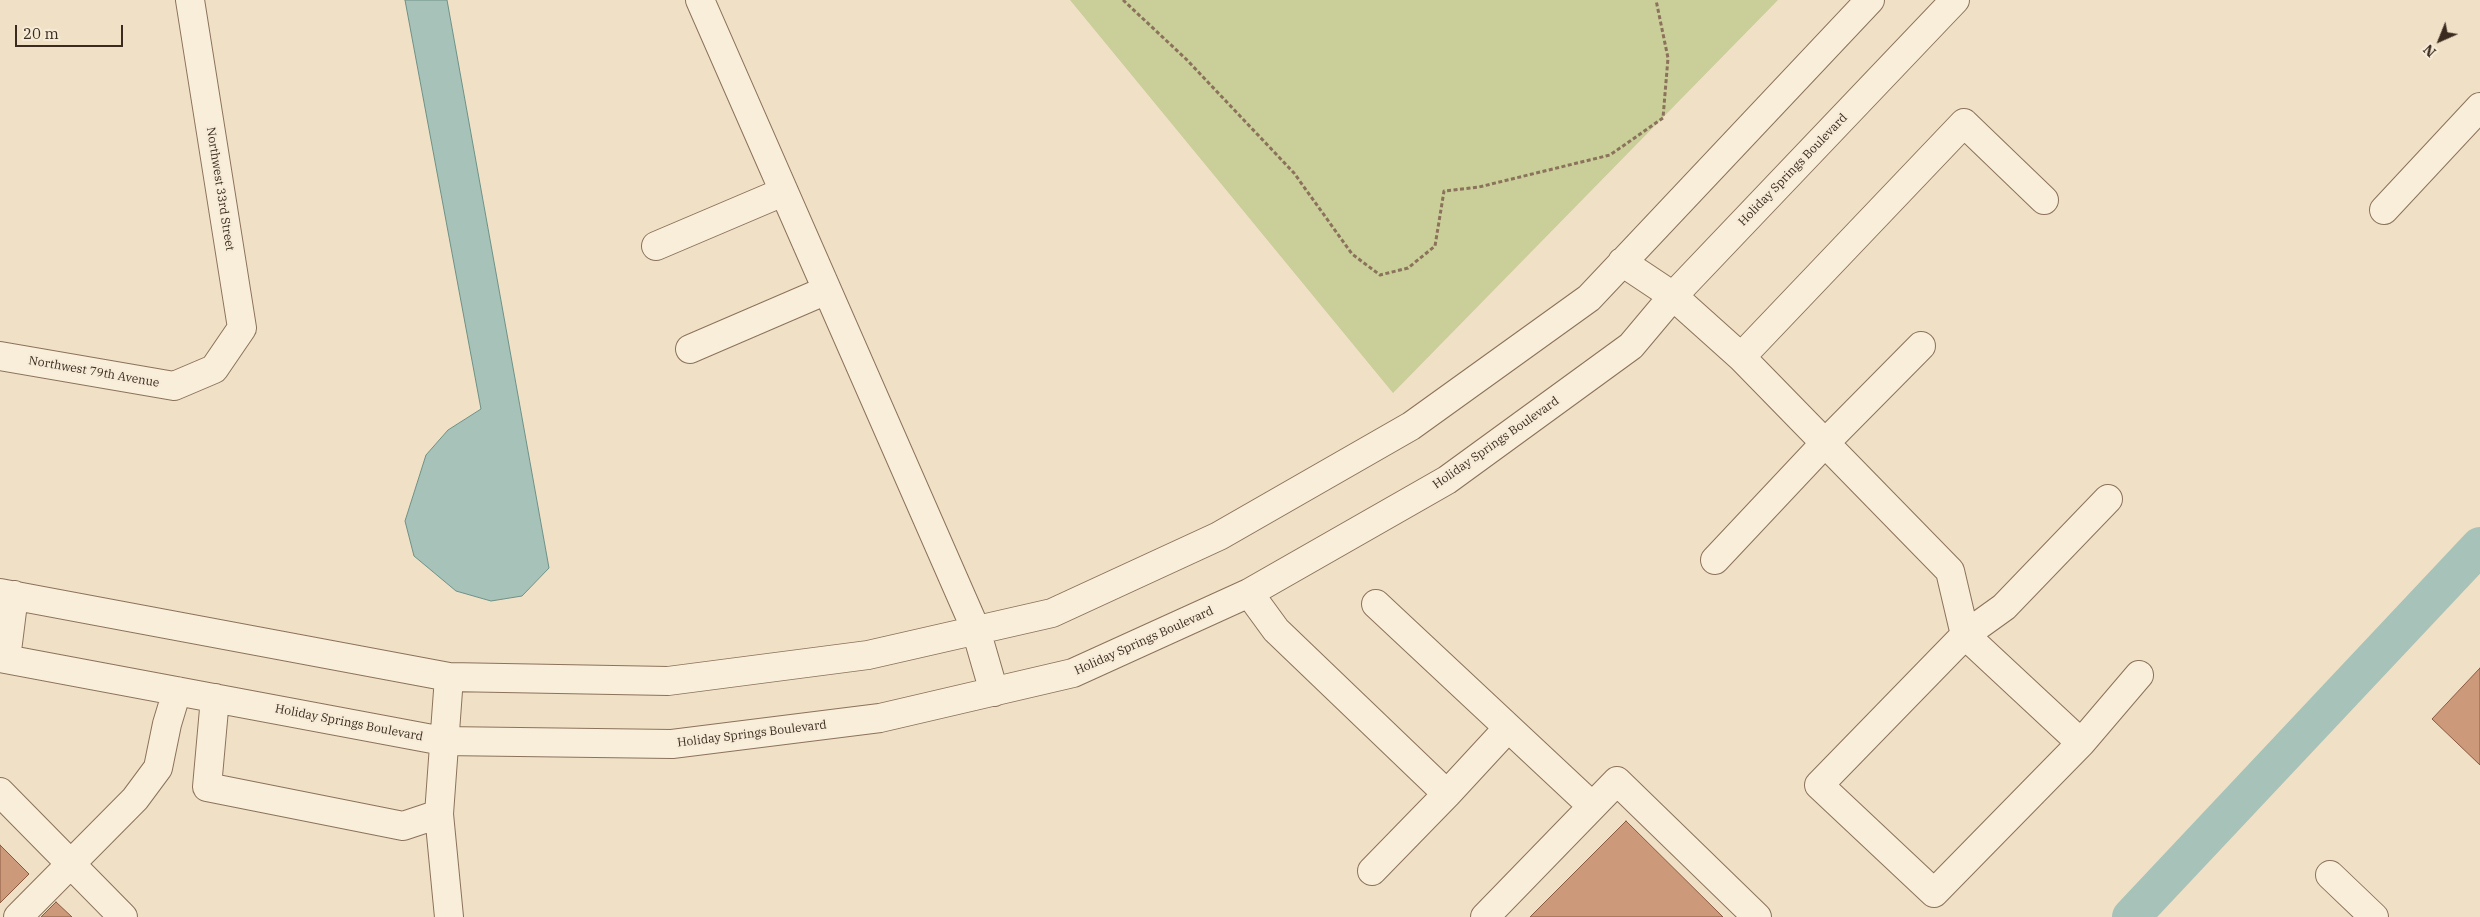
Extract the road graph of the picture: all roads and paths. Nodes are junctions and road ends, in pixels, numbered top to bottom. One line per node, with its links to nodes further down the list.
1 (190, 0): 19 (street, Northwest 33rd Street)
2 (700, 0): 8 (street)
3 (1123, 0): 4 (path)
4 (1656, 0)
5 (1870, 0): 12 (street)
6 (1955, 0): 14 (street, Holiday Springs Boulevard)
7 (2480, 107): 10 (street)
8 (783, 192): 11 (street); 13 (street)
9 (2044, 200): 18 (street)
10 (2384, 210)
11 (656, 246)
12 (1622, 262): 14 (street); 26 (street)
13 (827, 290): 16 (street); 26 (street)
14 (1673, 296): 18 (street); 23 (street, Holiday Springs Boulevard)
15 (1921, 346): 20 (street)
16 (690, 349)
17 (0, 356): 19 (street, Northwest 79th Avenue)
18 (1740, 357): 20 (street)
19 (214, 369)
20 (1825, 443): 22 (street); 27 (street)
21 (2108, 499): 27 (street)
22 (1715, 560)
23 (1249, 593): 32 (street, Holiday Springs Boulevard); 38 (street)
24 (7, 594): 28 (street); 30 (street)
25 (1376, 604): 34 (street)
26 (976, 630): 30 (street); 32 (street)
27 (1965, 635): 36 (street); 36 (street)
28 (3, 659): 31 (street, Holiday Springs Boulevard)
29 (2139, 675): 36 (street)
30 (449, 677): 35 (street)
31 (177, 691): 33 (street, Holiday Springs Boulevard); 41 (street)
32 (994, 692): 35 (street, Holiday Springs Boulevard)
33 (215, 698): 35 (street, Holiday Springs Boulevard); 40 (street)
34 (1508, 728): 38 (street); 39 (street)
35 (443, 741): 40 (street)
36 (2081, 743)
37 (0, 792): 41 (street)
38 (1447, 794): 42 (street)
39 (1592, 806): 47 (street); 48 (street)
40 (439, 814): 46 (street)
41 (69, 863): 44 (street); 45 (street)
42 (1372, 871)
43 (2330, 875): 49 (street)
44 (18, 917)
45 (123, 917)
46 (449, 917)
47 (1485, 917)
48 (1757, 917)
49 (2374, 917)

